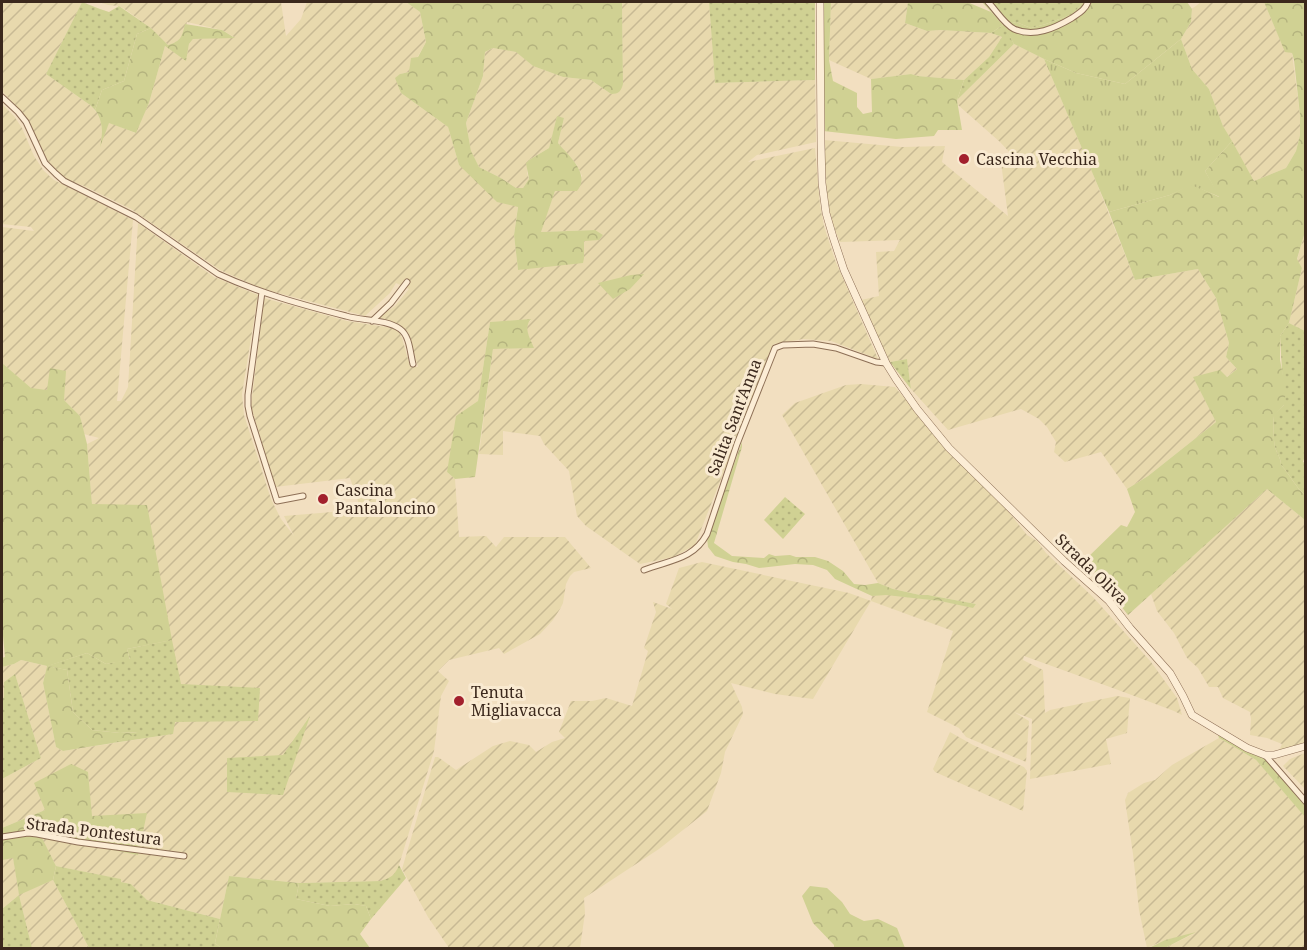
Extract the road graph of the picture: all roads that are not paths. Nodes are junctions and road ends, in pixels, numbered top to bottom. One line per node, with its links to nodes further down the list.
1 (820, 2): 9 (street)
2 (988, 2): 3 (street)
3 (1088, 2)
4 (2, 97): 6 (street)
5 (407, 282): 7 (street)
6 (262, 292): 7 (street); 10 (street)
7 (372, 321): 8 (street)
8 (413, 364)
9 (888, 366): 11 (street, Salita Sant'Anna); 13 (street, Strada Oliva)
10 (303, 496)
11 (644, 570)
12 (1305, 746): 13 (street)
13 (1265, 755): 14 (street, Strada Oliva)
14 (1305, 802)
15 (2, 837): 16 (street, Strada Pontestura)
16 (184, 856)

